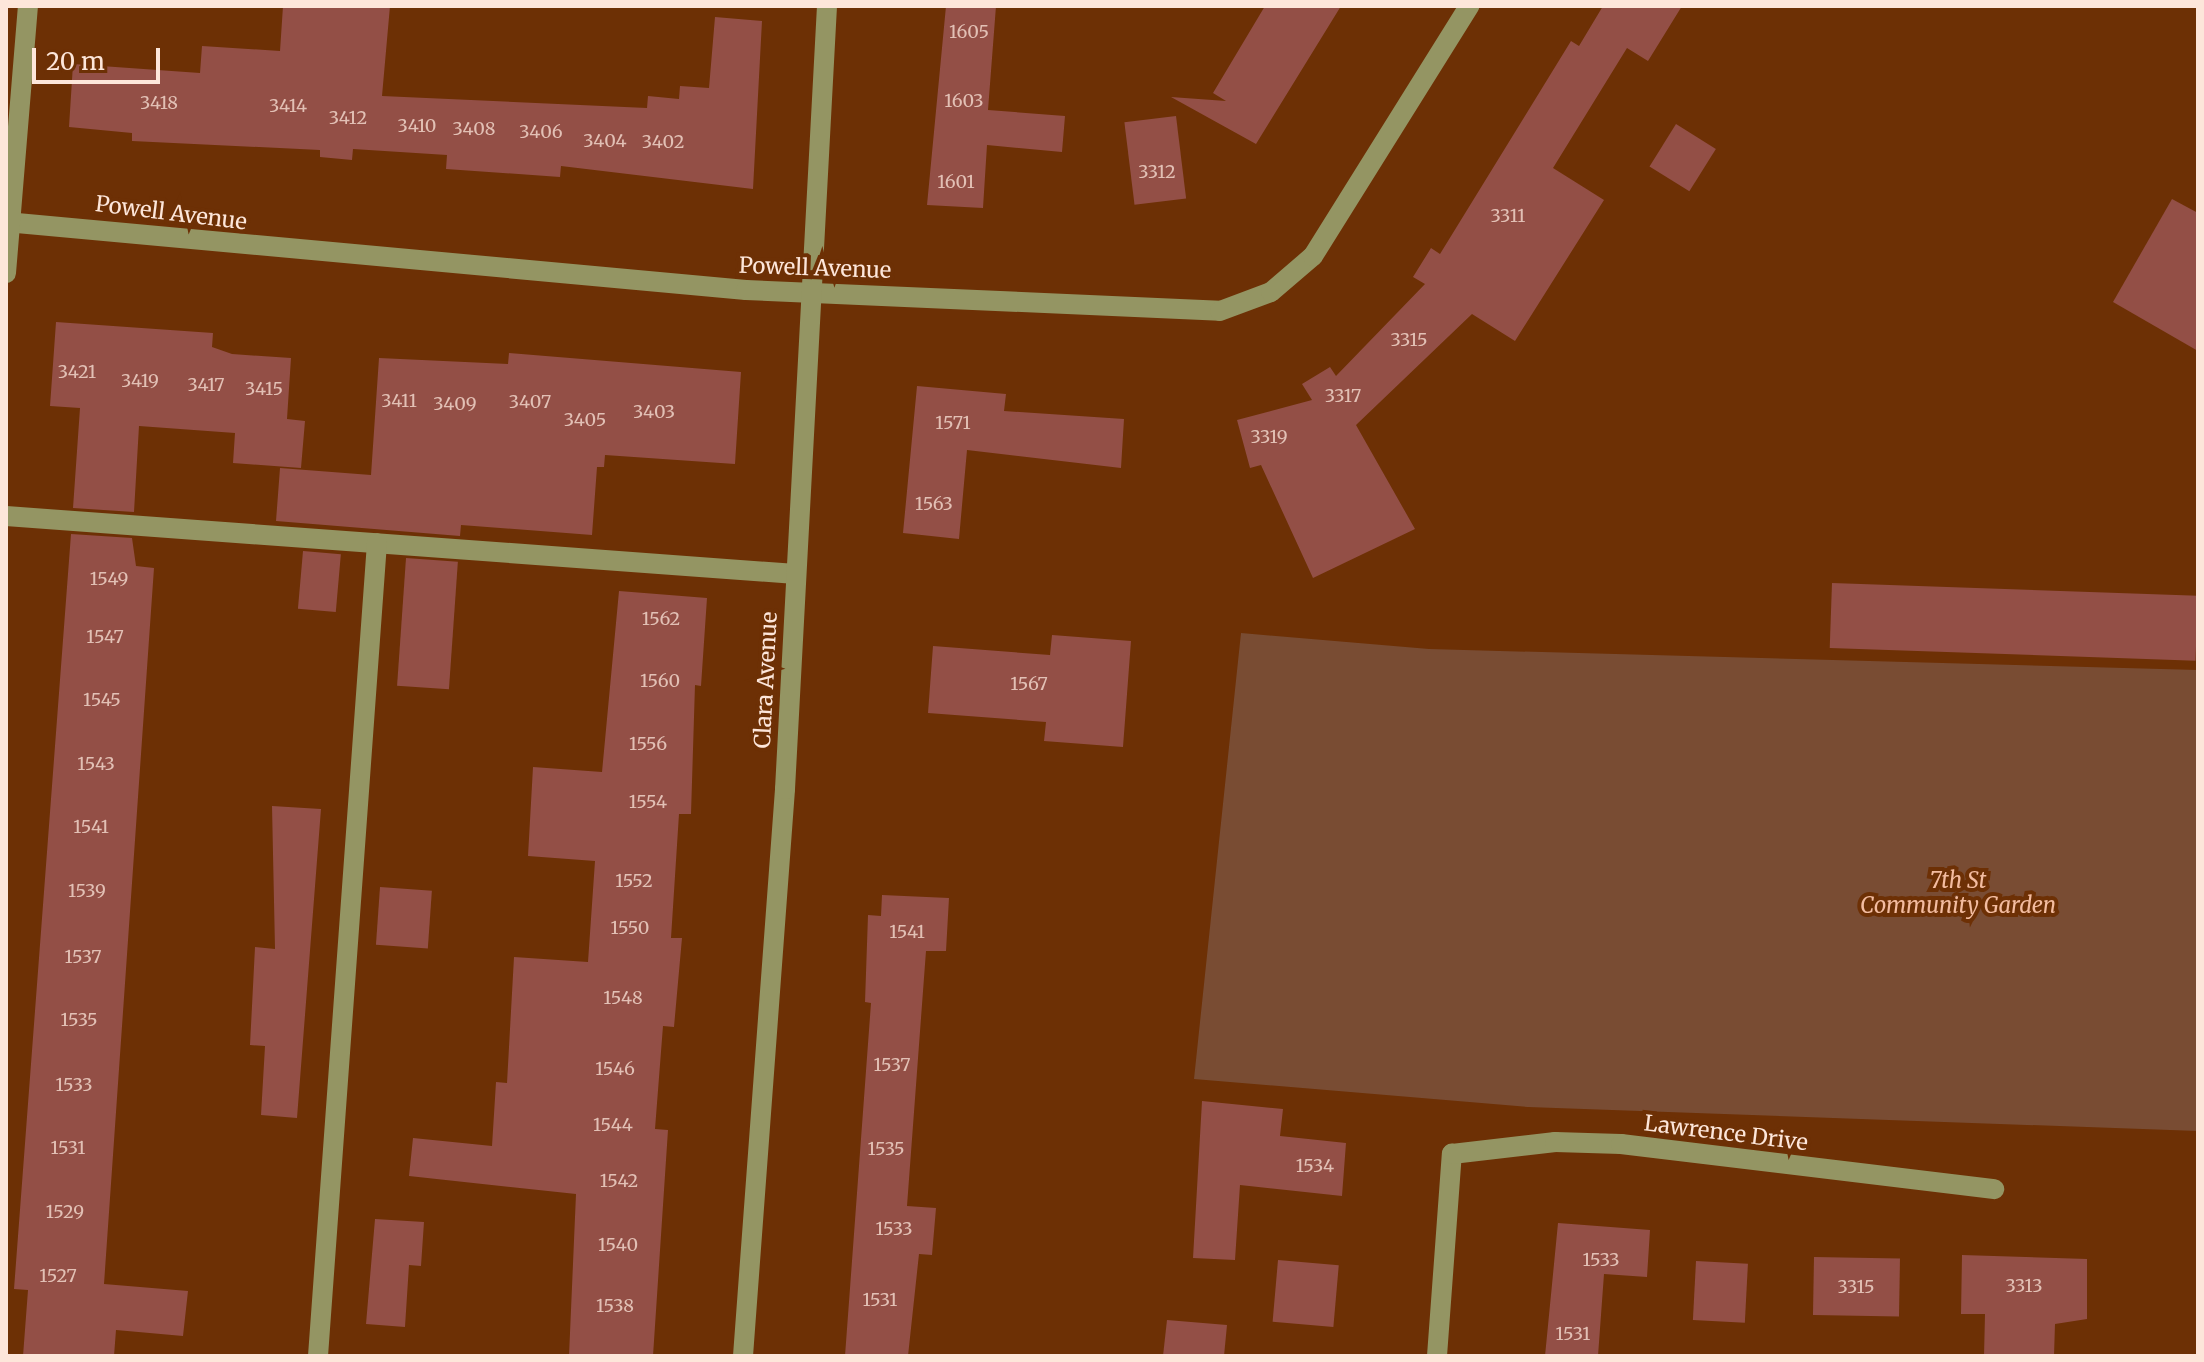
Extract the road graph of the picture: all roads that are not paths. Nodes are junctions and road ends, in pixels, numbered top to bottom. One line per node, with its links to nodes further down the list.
1 (28, 6): 4 (street)
2 (827, 6): 6 (street, Clara Avenue)
3 (1469, 6): 6 (street, Powell Avenue)
4 (8, 222): 5 (street); 6 (street, Powell Avenue)
5 (6, 273)
6 (810, 292): 9 (street, Clara Avenue)
7 (6, 516): 8 (street)
8 (377, 543): 9 (street); 11 (street)
9 (796, 574): 12 (street, Clara Avenue)
10 (1994, 1189): 13 (street, Lawrence Drive)
11 (318, 1356)
12 (743, 1356)
13 (1437, 1356)

